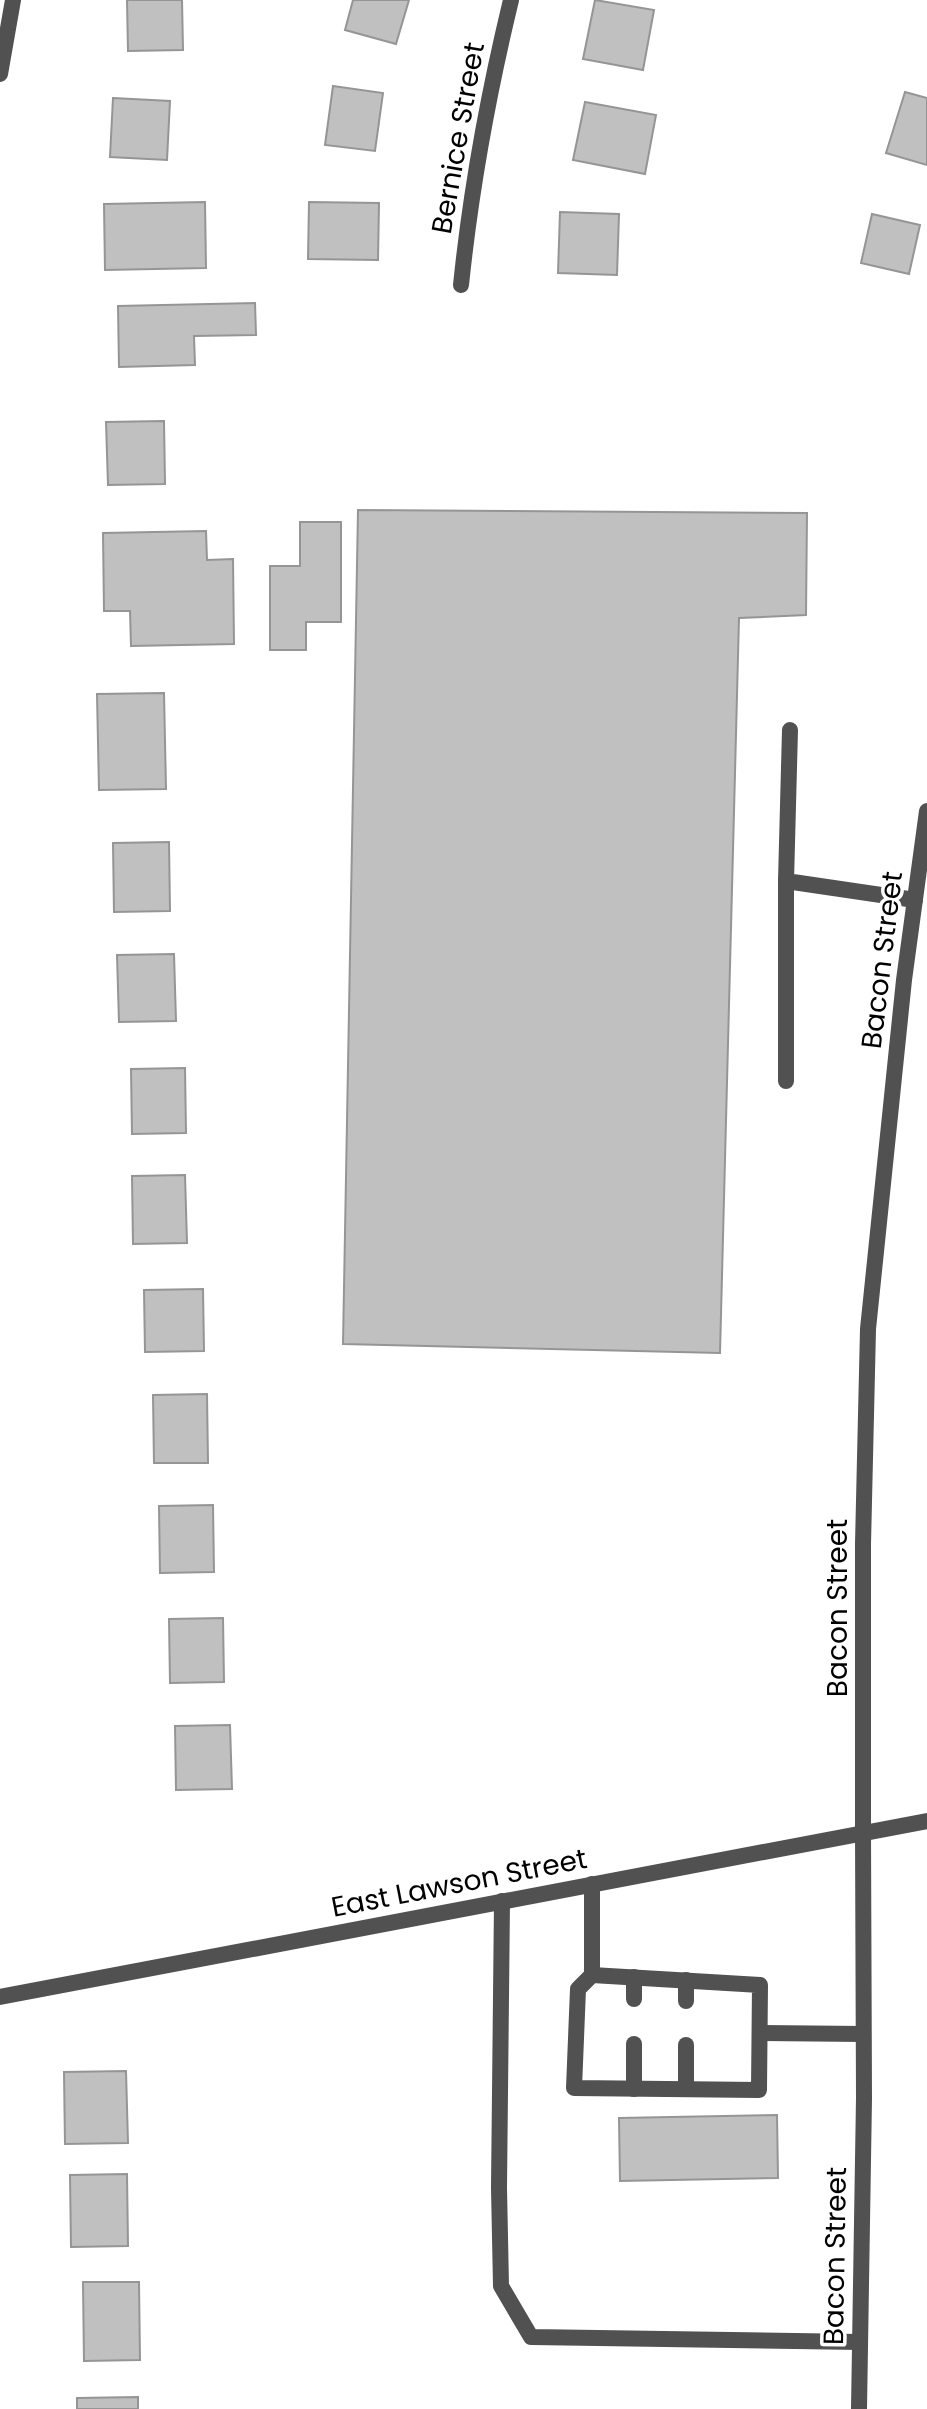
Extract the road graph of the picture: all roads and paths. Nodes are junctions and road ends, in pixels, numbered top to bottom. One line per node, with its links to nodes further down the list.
1 (13, 0): 3 (street)
2 (511, 0): 4 (street, Bernice Street)
3 (0, 74)
4 (461, 285)
5 (790, 730): 7 (street)
6 (927, 811): 8 (street, Bacon Street)
7 (786, 881): 8 (street); 9 (street)
8 (915, 900): 11 (street, Bacon Street)
9 (786, 1081)
10 (927, 1821): 11 (street, East Lawson Street)
11 (863, 1832): 12 (street, East Lawson Street); 21 (street, Bacon Street)
12 (592, 1884): 13 (street, East Lawson Street); 14 (street)
13 (502, 1901): 17 (street, East Lawson Street); 26 (street)
14 (592, 1975): 15 (street); 24 (street)
15 (634, 1977): 16 (street); 18 (street)
16 (686, 1980): 19 (street); 20 (street)
17 (0, 1997)
18 (634, 1999)
19 (686, 2001)
20 (760, 2033): 21 (street); 25 (street)
21 (863, 2034): 26 (street, Bacon Street)
22 (634, 2044): 24 (street)
23 (686, 2045): 25 (street)
24 (634, 2089): 25 (street)
25 (686, 2089)
26 (860, 2342): 27 (street, Bacon Street)
27 (859, 2409)

